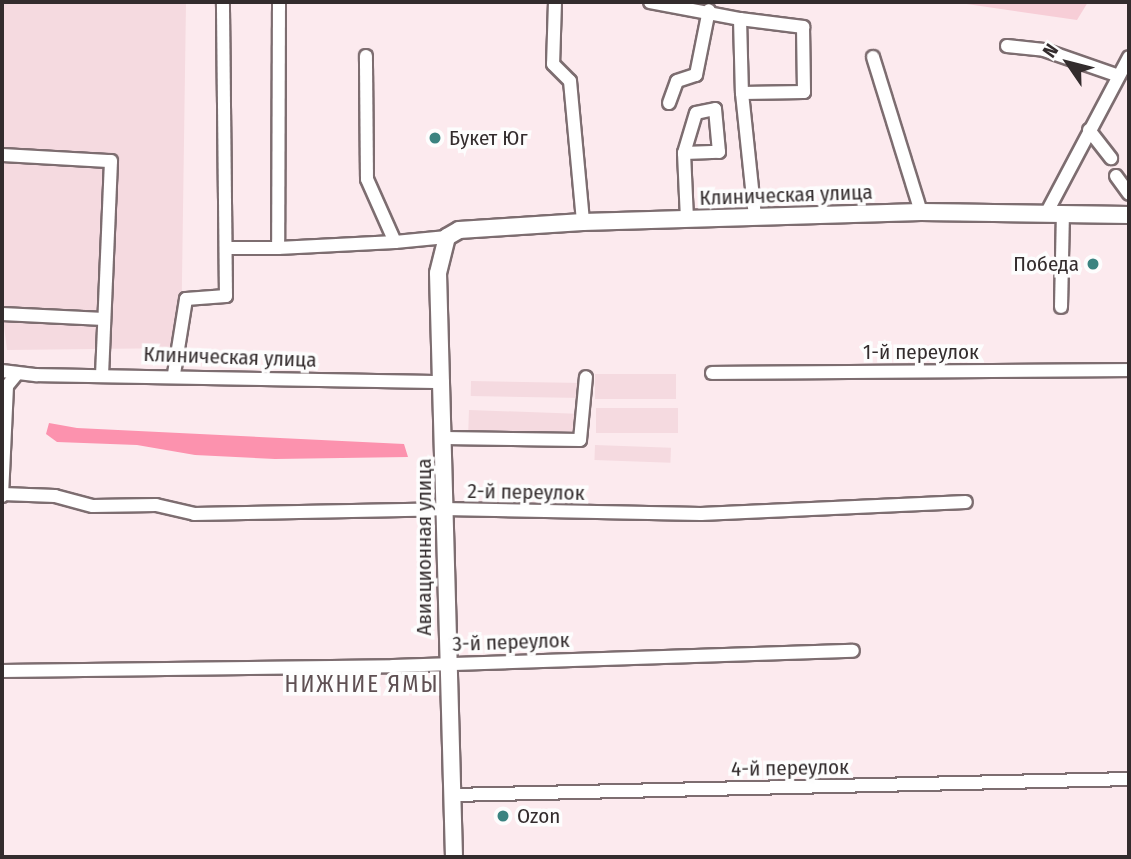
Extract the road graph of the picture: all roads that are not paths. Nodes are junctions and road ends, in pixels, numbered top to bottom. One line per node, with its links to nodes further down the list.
1 (223, 2): 28 (street)
2 (279, 2): 29 (street)
3 (555, 2): 25 (street)
4 (650, 2): 5 (street)
5 (709, 10): 6 (street); 13 (street)
6 (740, 19): 12 (street); 12 (street)
7 (1007, 46): 11 (street)
8 (366, 56): 27 (street)
9 (873, 57): 20 (street)
10 (1129, 57): 11 (street)
11 (1119, 76): 14 (street)
12 (741, 93): 23 (street)
13 (669, 103)
14 (1089, 130): 17 (street); 21 (street)
15 (684, 153): 24 (street)
16 (2, 155): 32 (street)
17 (1111, 158)
18 (1116, 176): 19 (street)
19 (1129, 194)
20 (921, 212): 21 (main road, Клиническая улица); 23 (main road, Клиническая улица)
21 (1055, 213): 22 (main road, Клиническая улица); 30 (street)
22 (1129, 215)
23 (755, 218): 24 (main road, Клиническая улица)
24 (687, 220): 25 (main road, Клиническая улица)
25 (583, 222): 26 (main road, Клиническая улица)
26 (447, 237): 27 (street); 40 (main road, Авиационная улица)
27 (395, 243): 29 (street)
28 (226, 248): 29 (street); 36 (street)
29 (278, 248)
30 (1061, 307)
31 (2, 314): 32 (street)
32 (104, 318): 38 (street)
33 (1129, 370): 35 (street, 1-й переулок)
34 (2, 371): 37 (street, Клиническая улица)
35 (712, 373)
36 (174, 374): 38 (street, Клиническая улица); 40 (street, Клиническая улица)
37 (16, 375): 38 (street, Клиническая улица); 42 (street)
38 (102, 375)
39 (586, 377): 41 (street)
40 (443, 382): 41 (main road, Авиационная улица)
41 (444, 438): 45 (main road, Авиационная улица)
42 (4, 454): 43 (street)
43 (3, 495): 45 (street, 2-й переулок)
44 (966, 502): 45 (street, 2-й переулок)
45 (444, 509): 47 (main road, Авиационная улица)
46 (853, 651): 47 (street, 3-й переулок)
47 (445, 664): 48 (street, 3-й переулок); 50 (main road, Авиационная улица)
48 (2, 671)
49 (1129, 779): 50 (street, 4-й переулок)
50 (452, 795): 51 (main road, Авиационная улица)
51 (454, 857)

